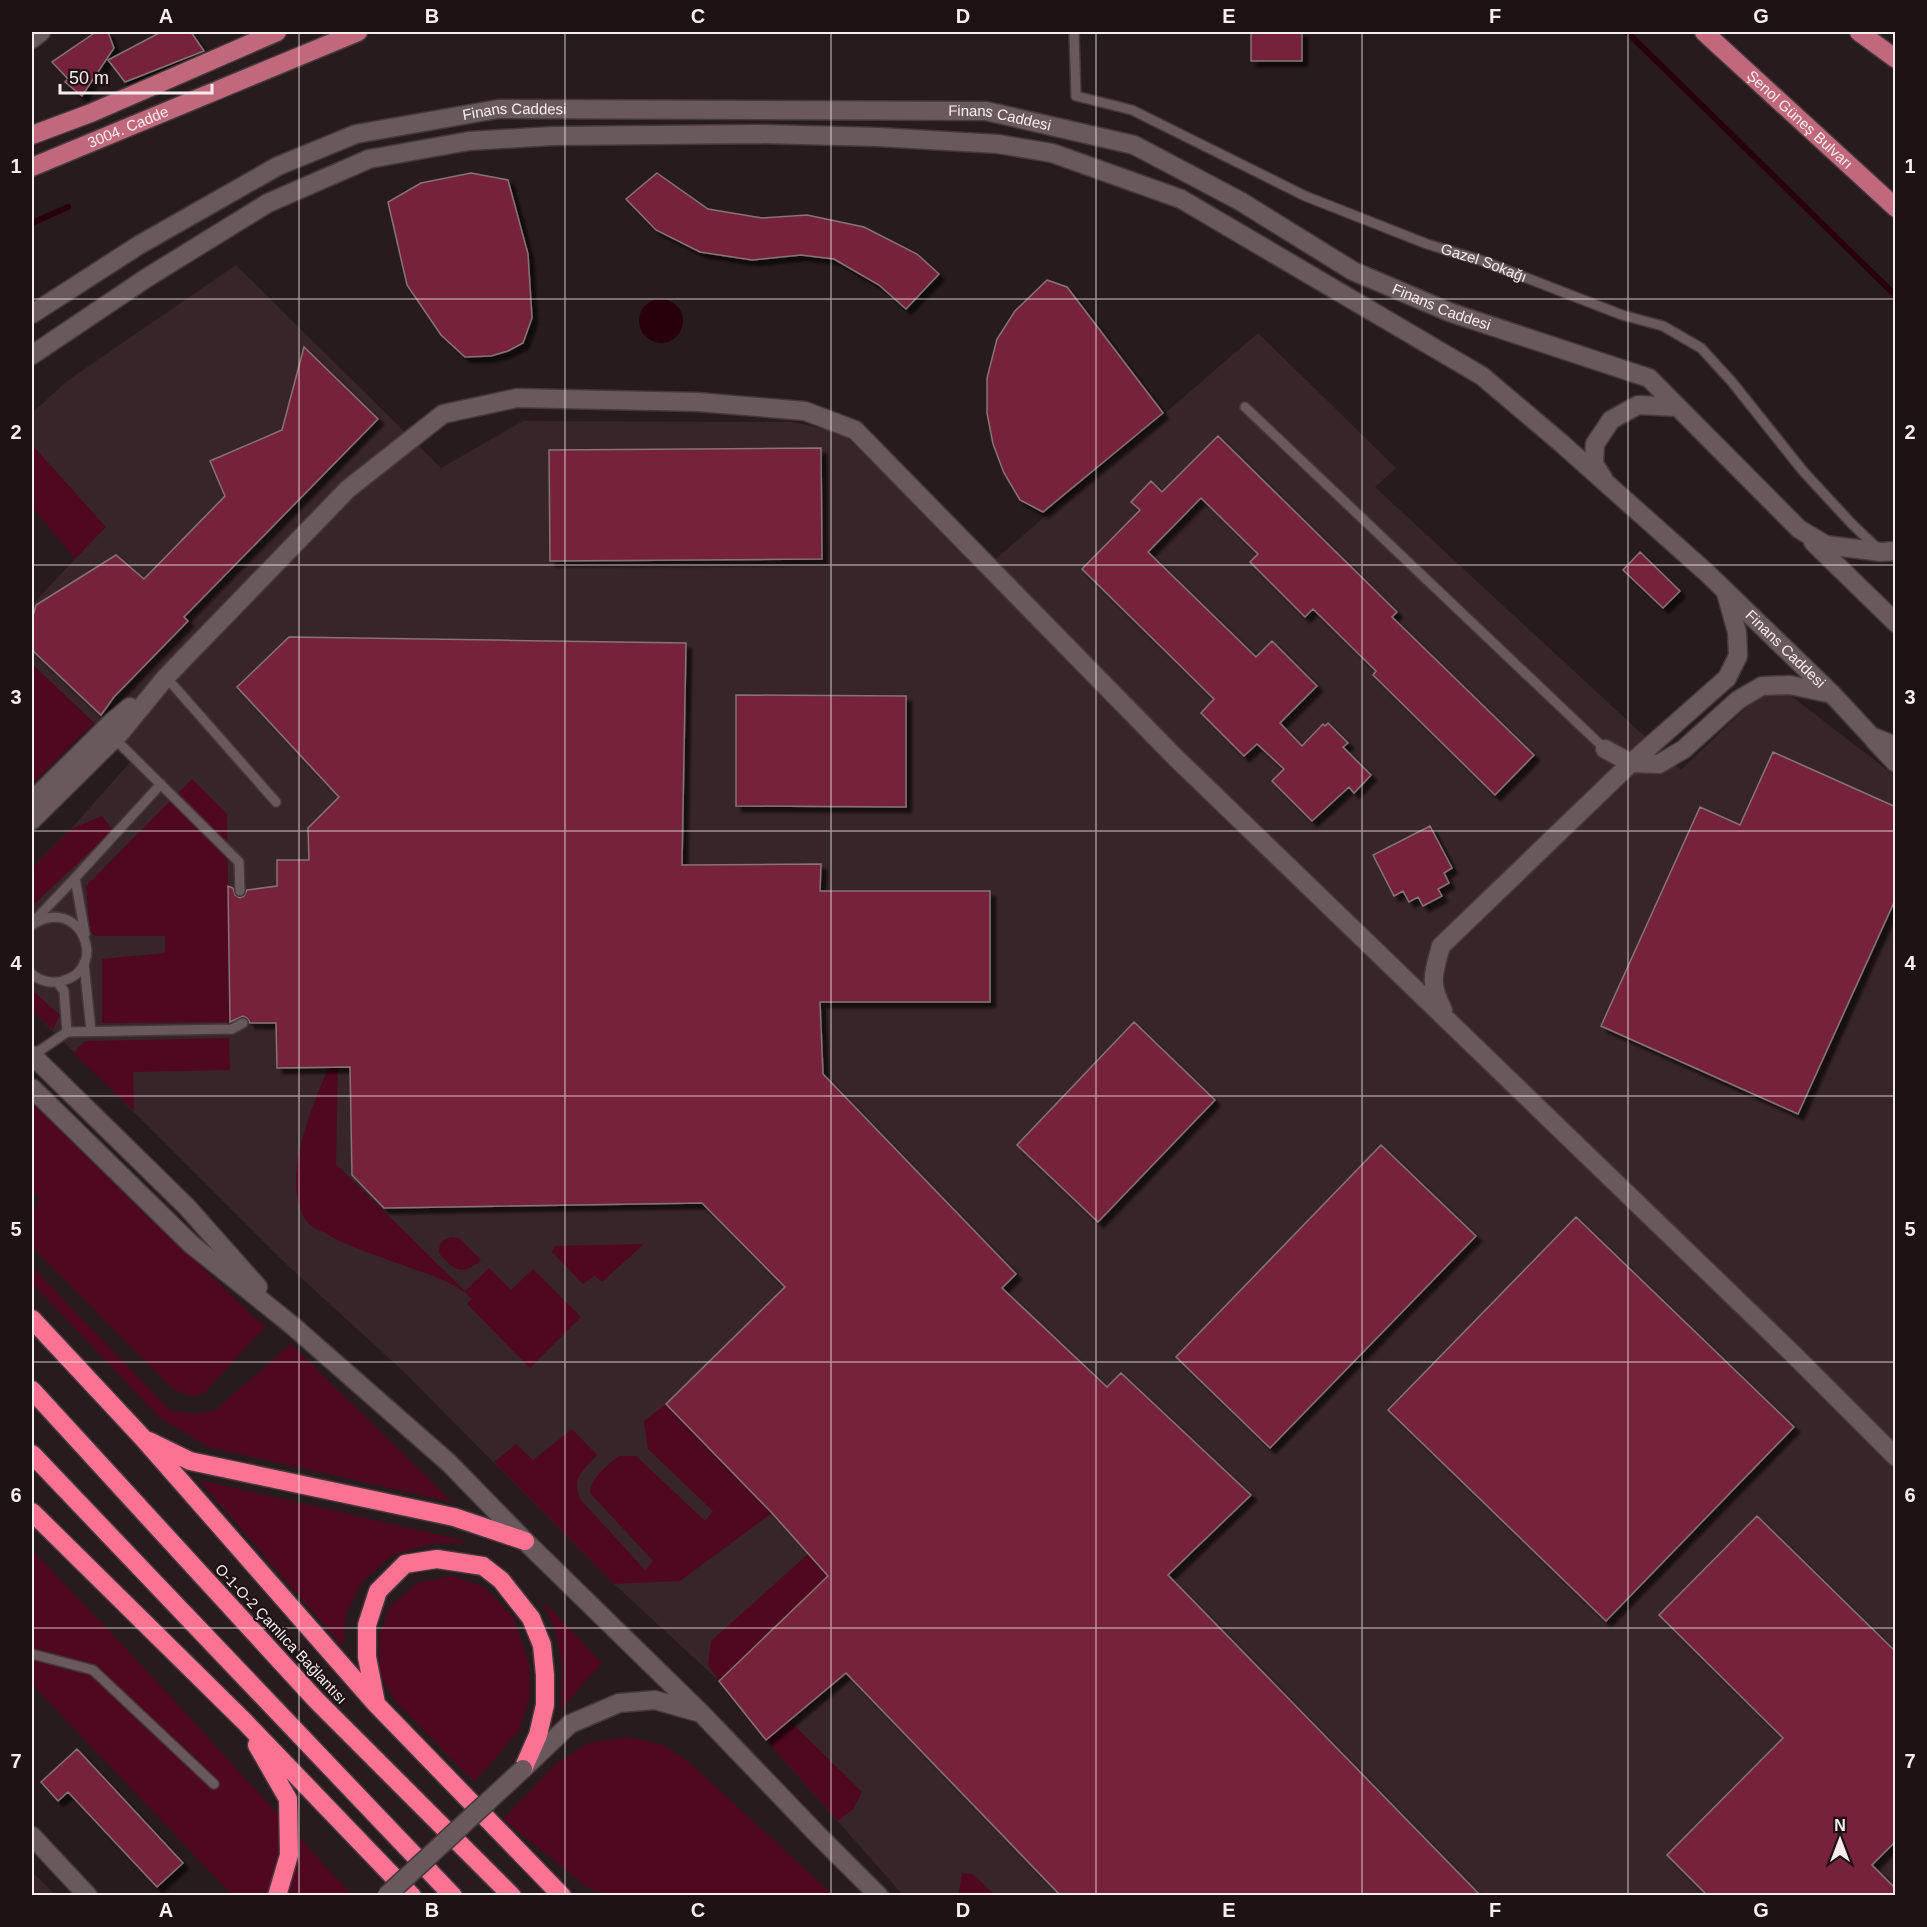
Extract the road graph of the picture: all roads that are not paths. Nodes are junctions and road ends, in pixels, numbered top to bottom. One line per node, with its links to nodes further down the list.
1 (41, 32): 7 (street)
2 (277, 32): 9 (main road)
3 (358, 32): 10 (main road, 3004. Cadde)
4 (1074, 32): 18 (lane, Gazel Sokağı)
5 (1704, 32): 11 (main road, Şenol Güneş Bulvarı)
6 (1859, 32): 8 (main road)
7 (32, 39)
8 (1896, 58)
9 (32, 135)
10 (32, 167)
11 (1896, 208)
12 (32, 314): 15 (street, Finans Caddesi)
13 (32, 355): 16 (street, Finans Caddesi)
14 (1245, 407): 26 (lane)
15 (1677, 407): 16 (street); 17 (street, Finans Caddesi)
16 (1607, 483): 19 (street, Finans Caddesi)
17 (1800, 530): 18 (street, Finans Caddesi); 20 (street)
18 (1888, 552)
19 (1725, 590): 22 (street, Finans Caddesi); 27 (street)
20 (1896, 623)
21 (166, 677): 24 (street); 31 (street); 32 (lane); 41 (street)
22 (1832, 694): 23 (street); 27 (street)
23 (1871, 736): 25 (street); 28 (street)
24 (114, 738): 30 (lane); 33 (street)
25 (1896, 746)
26 (1605, 749): 27 (street); 29 (street)
27 (1637, 758): 29 (street)
28 (1896, 763)
29 (1612, 781): 41 (street)
30 (161, 784): 34 (lane); 35 (lane)
31 (32, 801)
32 (276, 802)
33 (32, 820)
34 (75, 878): 36 (lane); 37 (lane)
35 (240, 891)
36 (32, 925): 37 (lane)
37 (86, 940): 38 (lane)
38 (84, 963): 40 (lane); 43 (lane)
39 (32, 974): 40 (lane)
40 (58, 982): 44 (lane)
41 (1450, 1022): 52 (street)
42 (243, 1023): 43 (lane)
43 (91, 1031): 44 (lane)
44 (67, 1032): 45 (lane)
45 (32, 1056): 48 (street)
46 (32, 1088): 48 (street)
47 (32, 1319): 50 (highway)
48 (293, 1326): 54 (street)
49 (32, 1390): 67 (highway, O-1-O-2 Çamlıca Bağlantısı)
50 (142, 1437): 54 (highway); 56 (highway)
51 (32, 1454): 66 (highway)
52 (1896, 1457)
53 (32, 1512): 58 (highway)
54 (525, 1541): 57 (street)
55 (32, 1654): 60 (lane)
56 (376, 1704): 59 (highway); 68 (highway)
57 (702, 1714): 59 (street); 69 (street)
58 (245, 1722): 63 (highway); 65 (highway)
59 (523, 1769): 64 (street, bridge)
60 (214, 1784)
61 (32, 1836): 62 (street)
62 (88, 1896)
63 (277, 1896)
64 (386, 1896)
65 (412, 1896)
66 (453, 1896)
67 (512, 1896)
68 (562, 1896)
69 (879, 1896)

